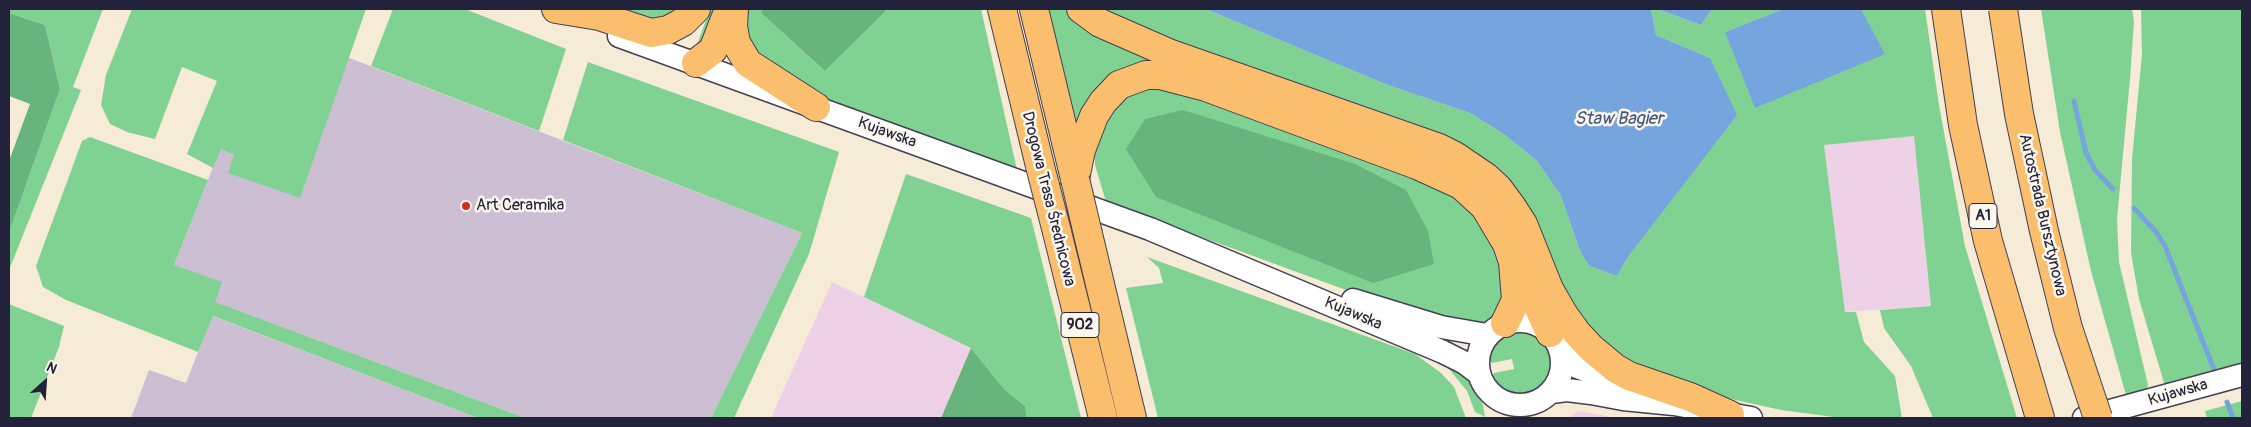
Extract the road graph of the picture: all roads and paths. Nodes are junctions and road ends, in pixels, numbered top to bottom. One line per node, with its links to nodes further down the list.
1 (547, 9): 12 (street, Kujawska)
2 (556, 9): 3 (main road)
3 (696, 9)
4 (703, 9): 12 (main road)
5 (729, 9): 12 (main road)
6 (734, 9): 13 (main road)
7 (1034, 9): 14 (main road, Drogowa Trasa Średnicowa / 902)
8 (1081, 9): 15 (main road)
9 (1946, 9): 28 (main road, A1)
10 (2003, 9): 30 (main road, Autostrada Bursztynowa, bridge)
11 (1003, 17): 25 (main road, Drogowa Trasa Średnicowa / 902, bridge)
12 (696, 64): 13 (street, Kujawska)
13 (816, 107): 16 (street, Kujawska)
14 (1075, 179): 17 (main road); 26 (main road, Drogowa Trasa Średnicowa / 902, bridge)
15 (1522, 224): 18 (main road); 24 (main road)
16 (1227, 259): 17 (street, Kujawska); 20 (street, Kujawska)
17 (1496, 329): 18 (street); 20 (street)
18 (1556, 343): 21 (street); 22 (street)
19 (2242, 375): 29 (street, Kujawska)
20 (1483, 381): 23 (street); 27 (street)
21 (1551, 392): 22 (street); 23 (street)
22 (1674, 404): 24 (street)
23 (1523, 411)
24 (1741, 417)
25 (1102, 418)
26 (1132, 418)
27 (1491, 418)
28 (2040, 418)
29 (2084, 418)
30 (2098, 418)

